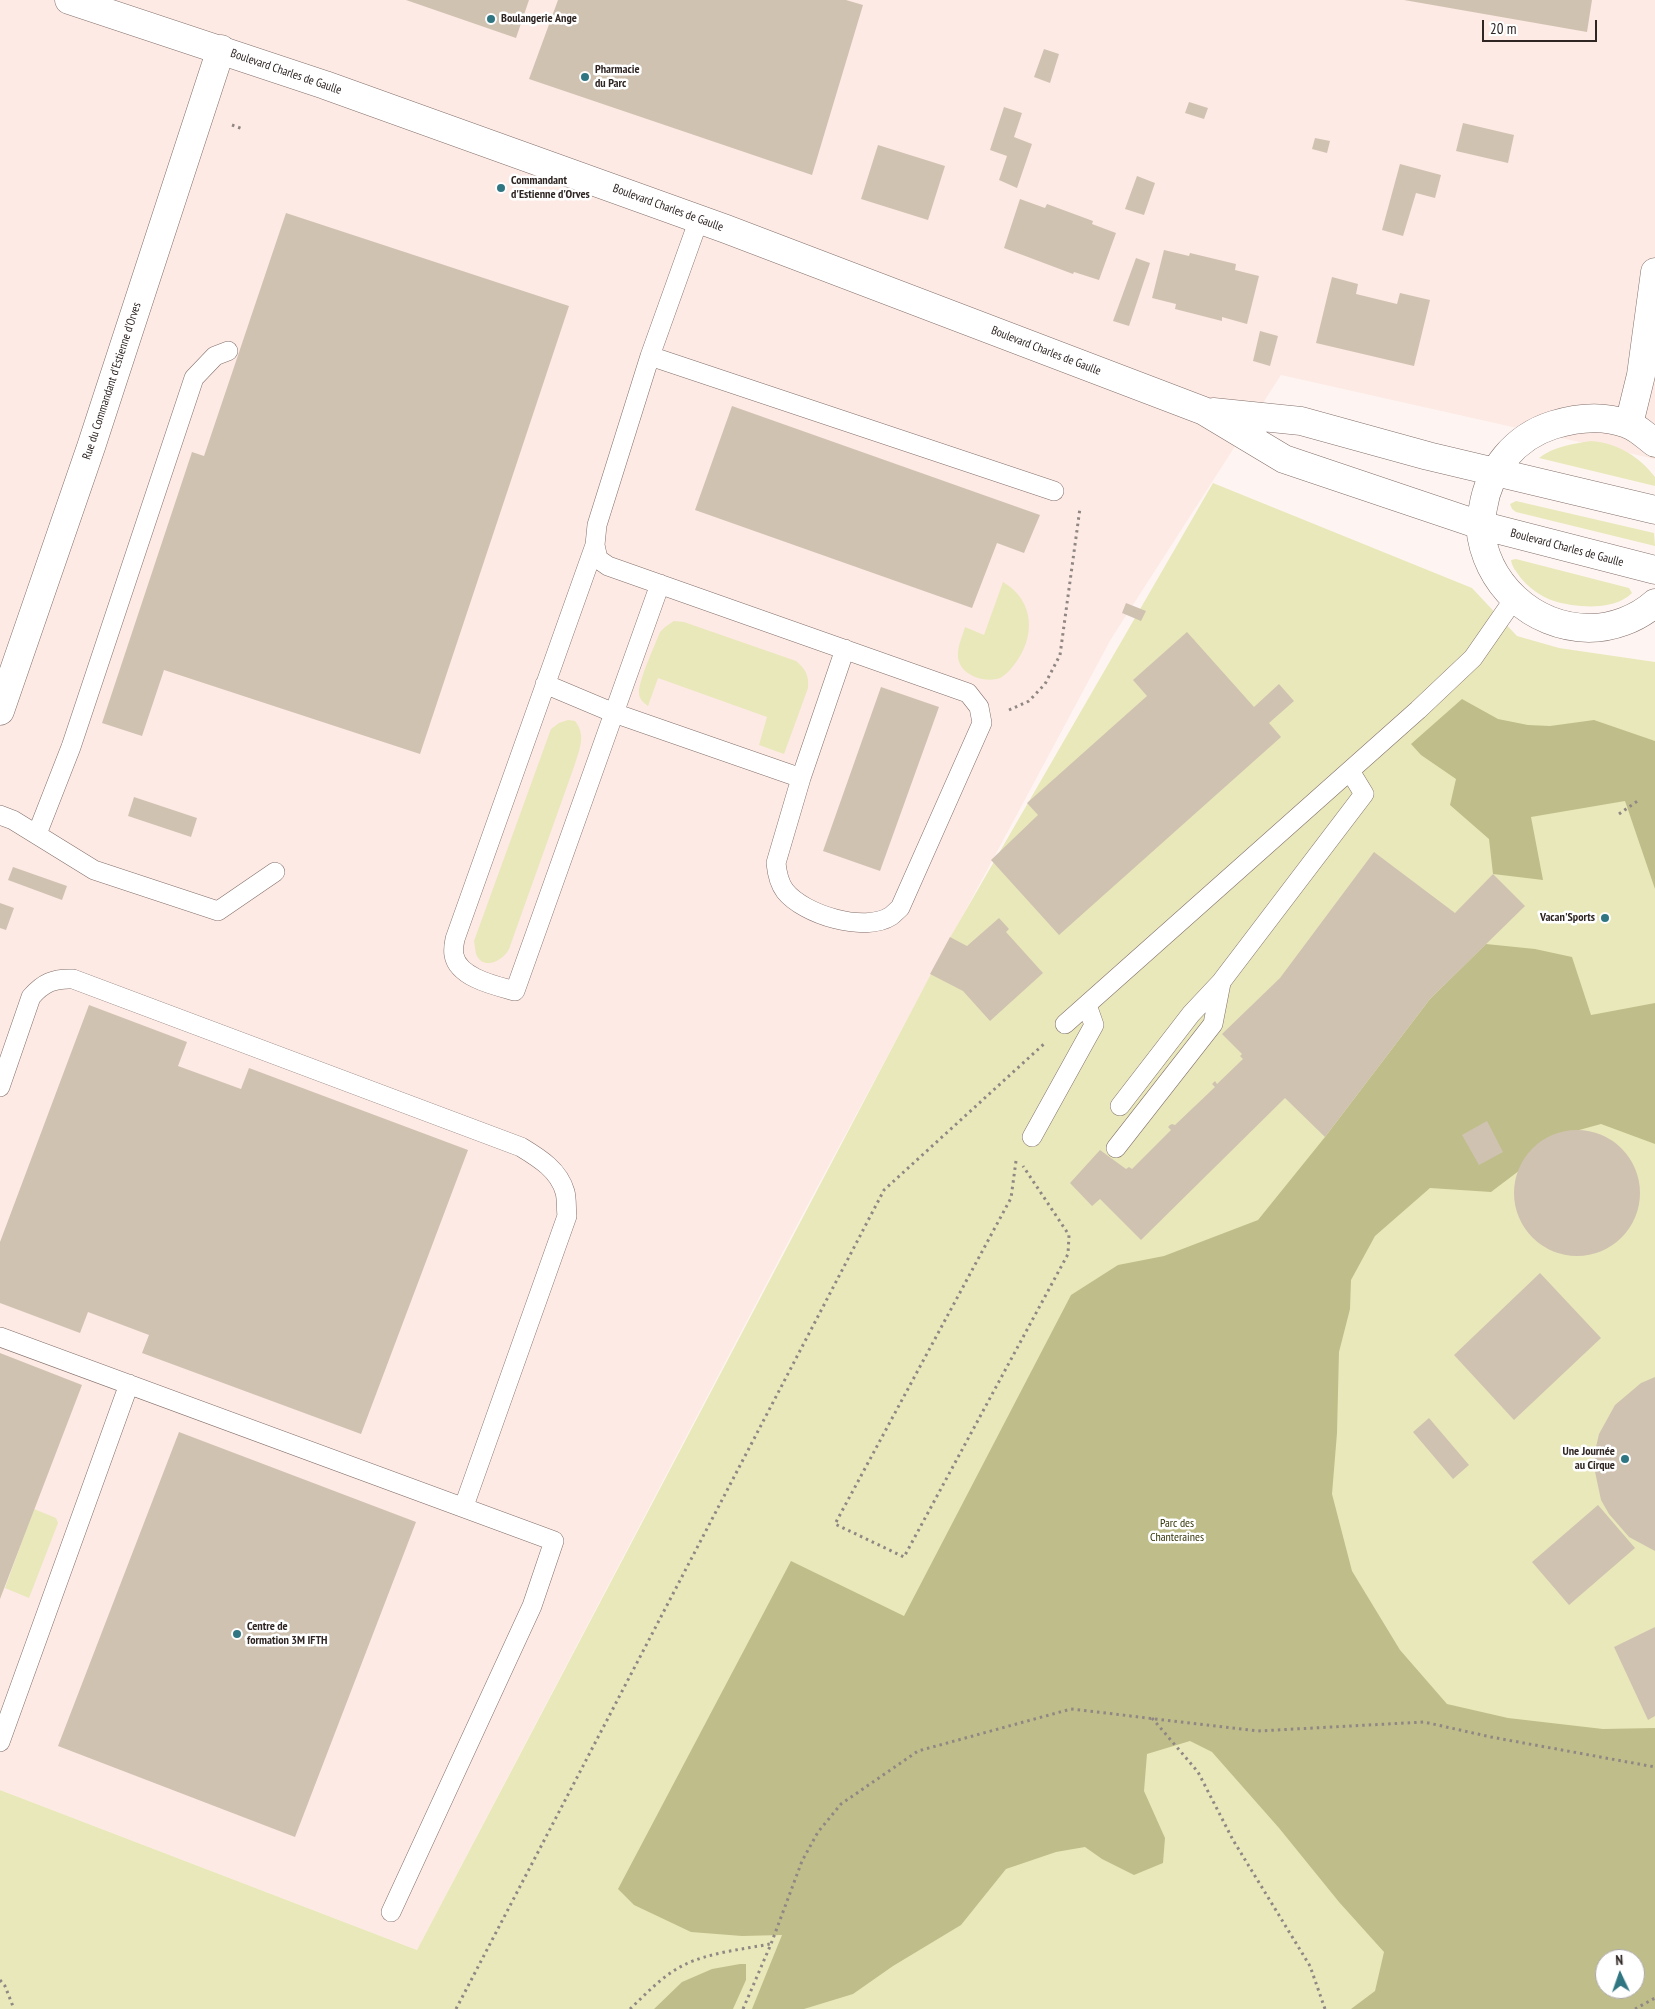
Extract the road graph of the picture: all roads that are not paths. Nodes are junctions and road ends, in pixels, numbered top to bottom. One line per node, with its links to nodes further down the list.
1 (69, 0): 2 (main road, Boulevard Charles de Gaulle)
2 (221, 49): 3 (main road, Boulevard Charles de Gaulle); 21 (main road, Rue du Commandant d'Estienne d'Orves)
3 (699, 219): 6 (lane); 7 (main road, Boulevard Charles de Gaulle)
4 (1655, 272): 8 (main road)
5 (228, 351): 26 (lane)
6 (650, 356): 11 (lane); 14 (lane)
7 (1204, 411): 10 (main road, Boulevard Charles de Gaulle); 13 (main road, Boulevard Charles de Gaulle)
8 (1629, 424): 9 (main road); 10 (main road)
9 (1655, 443)
10 (1493, 472): 12 (main road, Boulevard Charles de Gaulle); 13 (main road)
11 (1054, 492)
12 (1655, 510)
13 (1480, 525): 15 (main road, Boulevard Charles de Gaulle); 17 (main road)
14 (595, 544): 16 (lane); 20 (lane)
15 (1655, 570)
16 (660, 584): 19 (lane); 22 (lane)
17 (1514, 599): 18 (main road); 23 (lane)
18 (1655, 603)
19 (844, 649): 24 (lane); 24 (lane)
20 (545, 684): 22 (lane); 22 (lane)
21 (0, 711)
22 (614, 713): 24 (lane)
23 (1350, 771): 28 (lane); 29 (lane)
24 (801, 778)
25 (0, 815): 26 (lane)
26 (37, 834): 27 (lane)
27 (275, 872)
28 (1221, 982): 32 (lane); 34 (lane)
29 (1087, 1005): 30 (lane); 33 (lane)
30 (1065, 1024)
31 (0, 1087): 37 (lane)
32 (1120, 1106)
33 (1032, 1137)
34 (1116, 1148)
35 (0, 1337): 36 (lane)
36 (129, 1384): 37 (lane); 38 (lane)
37 (464, 1506): 39 (lane)
38 (0, 1742)
39 (391, 1912)

